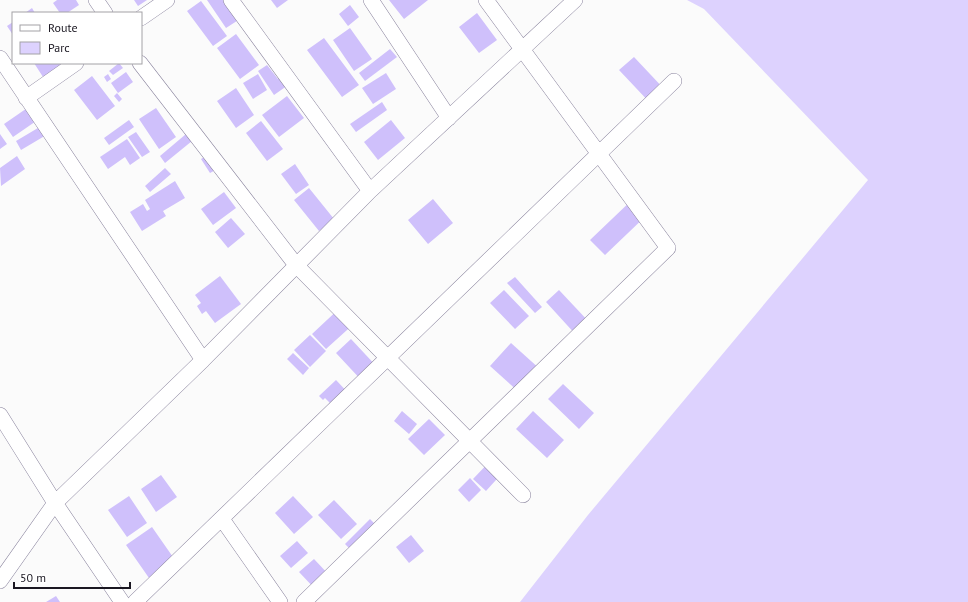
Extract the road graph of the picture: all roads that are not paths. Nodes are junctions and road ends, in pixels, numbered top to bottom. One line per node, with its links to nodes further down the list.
1 (96, 0): 7 (street)
2 (167, 0): 8 (street)
3 (230, 0): 17 (street)
4 (371, 0): 15 (street)
5 (486, 0): 9 (street)
6 (575, 0): 9 (street)
7 (103, 12)
8 (142, 17)
9 (522, 49): 15 (street); 16 (street)
10 (0, 58): 14 (street)
11 (75, 64): 14 (street)
12 (141, 64): 18 (street)
13 (674, 81): 16 (street)
14 (26, 98): 20 (street)
15 (449, 118): 17 (street)
16 (599, 154): 19 (street); 22 (street)
17 (370, 191): 18 (street)
18 (296, 265): 19 (street); 20 (street)
19 (388, 359): 22 (street); 25 (street)
20 (203, 360): 24 (street)
21 (1, 420): 24 (street)
22 (469, 441): 23 (street); 30 (street)
23 (523, 495)
24 (55, 503): 26 (street); 27 (street)
25 (222, 519): 28 (street); 29 (street)
26 (0, 581)
27 (122, 602)
28 (135, 602)
29 (280, 602)
30 (304, 602)

